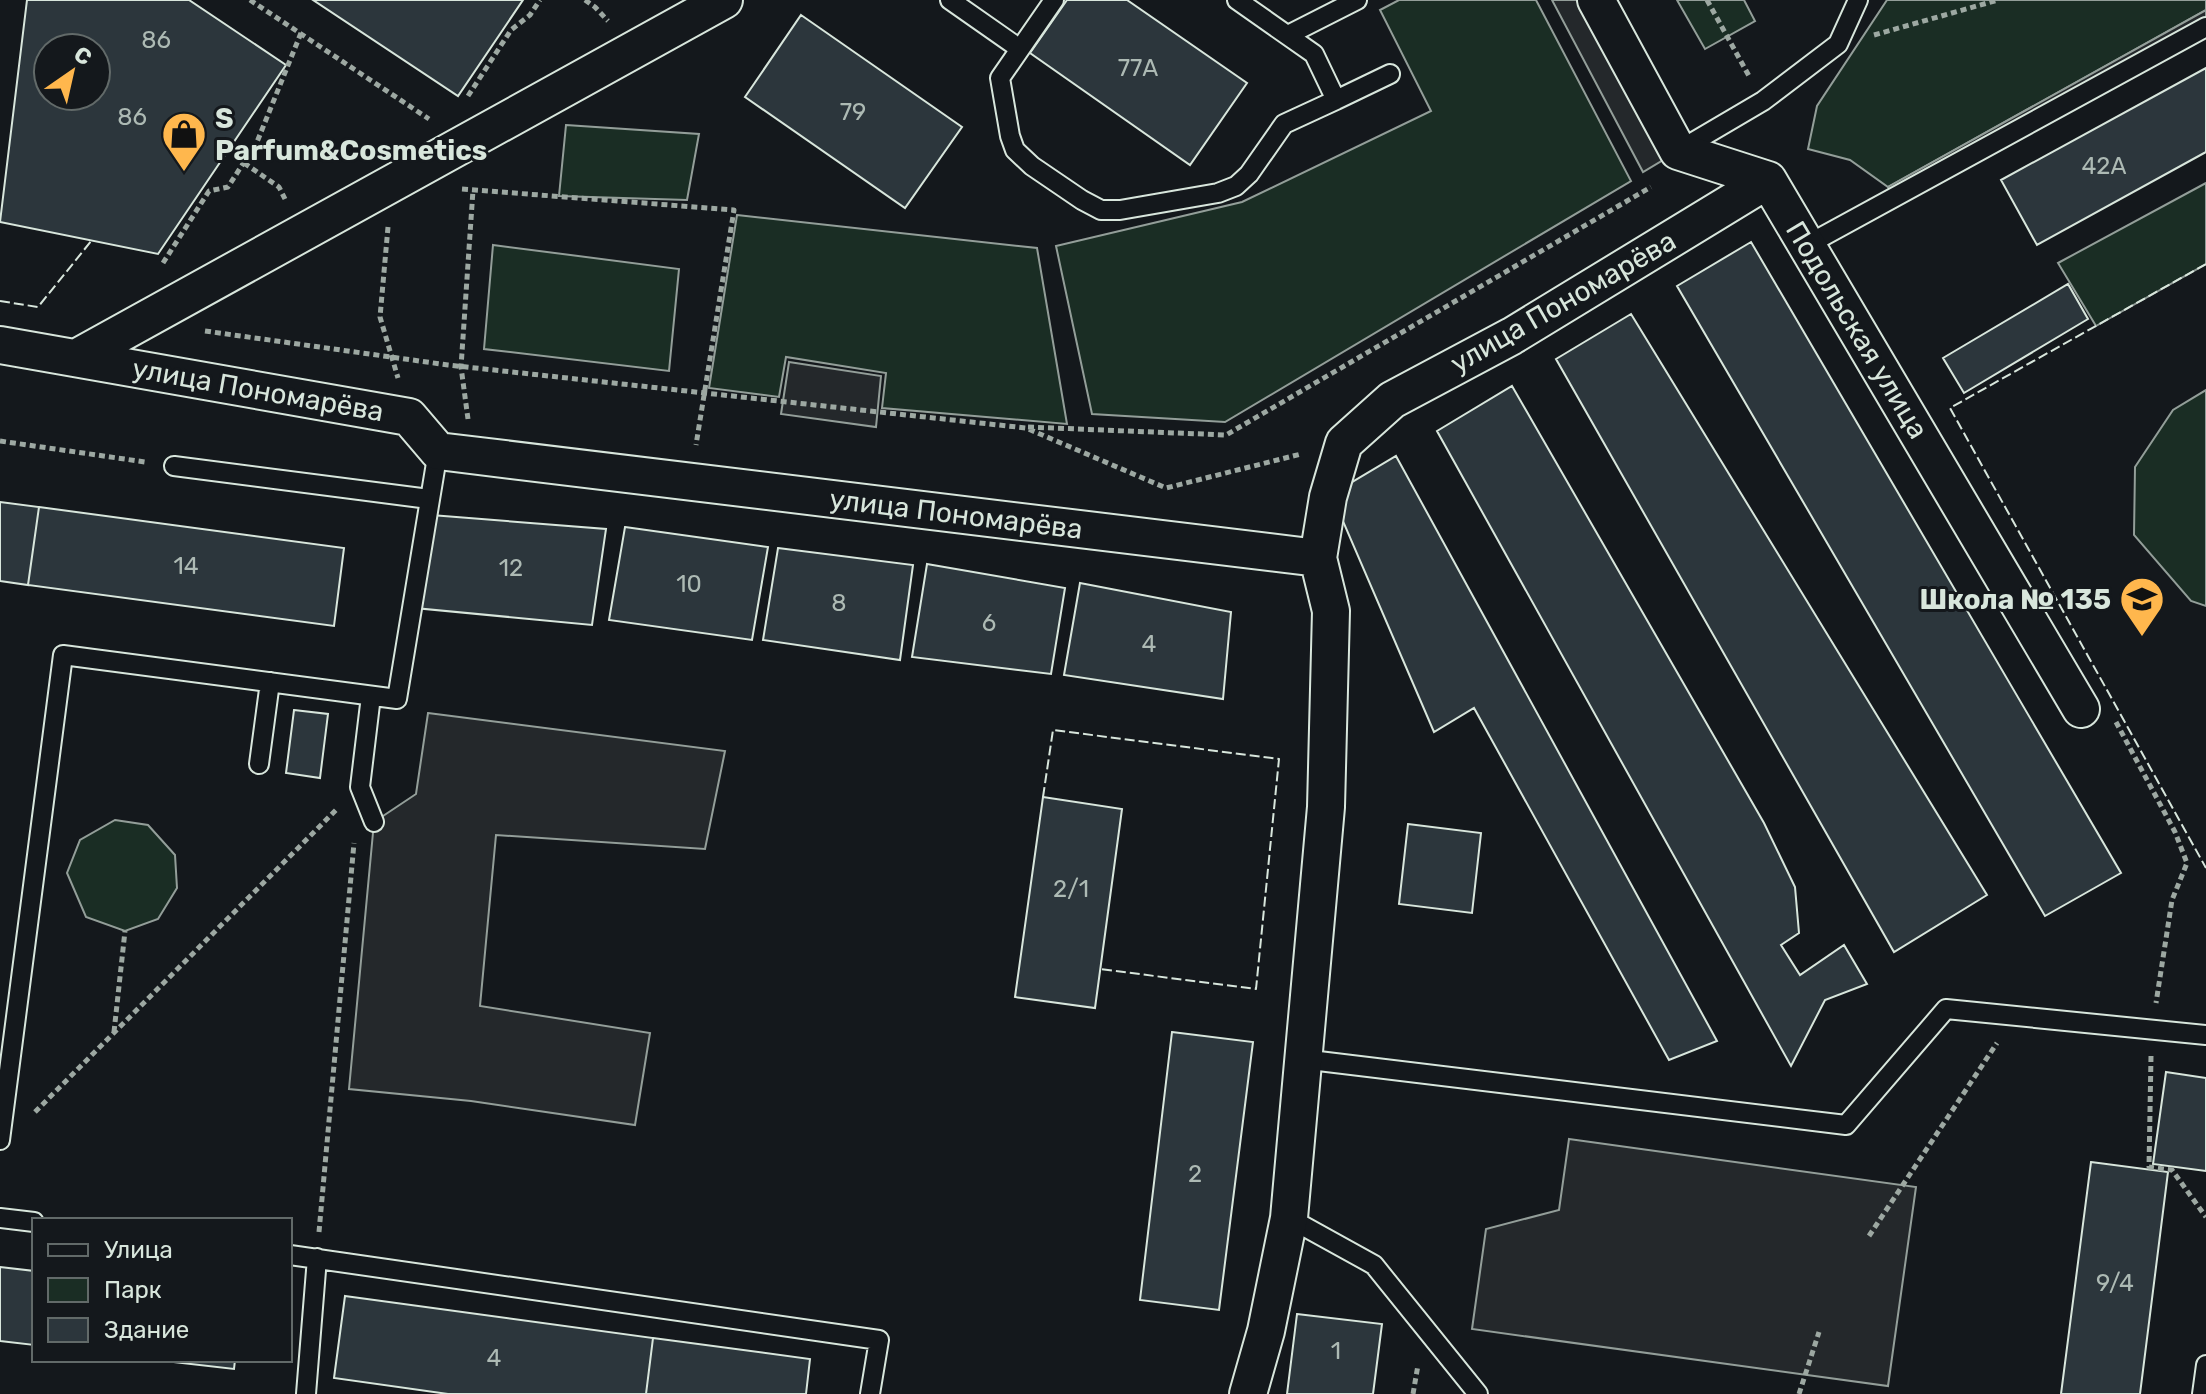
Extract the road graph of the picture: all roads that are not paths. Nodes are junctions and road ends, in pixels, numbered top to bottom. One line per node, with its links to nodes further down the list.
1 (724, 0): 17 (street)
2 (950, 0): 10 (lane)
3 (1054, 0): 10 (lane)
4 (1237, 0): 9 (lane)
5 (1357, 0): 9 (lane)
6 (1596, 0): 13 (street)
7 (1858, 0): 13 (lane)
8 (2206, 27): 15 (lane)
9 (1288, 35): 12 (lane)
10 (1020, 49): 12 (lane)
11 (1390, 74): 12 (lane)
12 (1336, 100)
13 (1678, 151): 14 (street)
14 (1768, 180): 15 (street, Подольская улица); 21 (street, улица Пономарёва)
15 (1807, 245): 24 (street, Подольская улица)
16 (0, 345): 17 (street, улица Пономарёва)
17 (76, 358): 18 (street, улица Пономарёва)
18 (455, 453): 20 (lane); 21 (street, улица Пономарёва)
19 (174, 466): 20 (lane)
20 (429, 499): 23 (lane)
21 (1318, 558): 28 (street)
22 (270, 682): 23 (lane); 25 (lane); 29 (lane)
23 (371, 696): 26 (lane)
24 (2095, 710)
25 (259, 764)
26 (374, 822)
27 (2206, 1035): 28 (lane)
28 (1302, 1059): 31 (street)
29 (0, 1140)
30 (0, 1218): 32 (lane)
31 (1289, 1218): 38 (street); 39 (lane)
32 (32, 1222)
33 (292, 1255): 34 (lane)
34 (317, 1258): 36 (lane); 37 (lane)
35 (2206, 1365): 40 (lane)
36 (306, 1394)
37 (870, 1394)
38 (1248, 1394)
39 (1478, 1394)
40 (2202, 1394)

